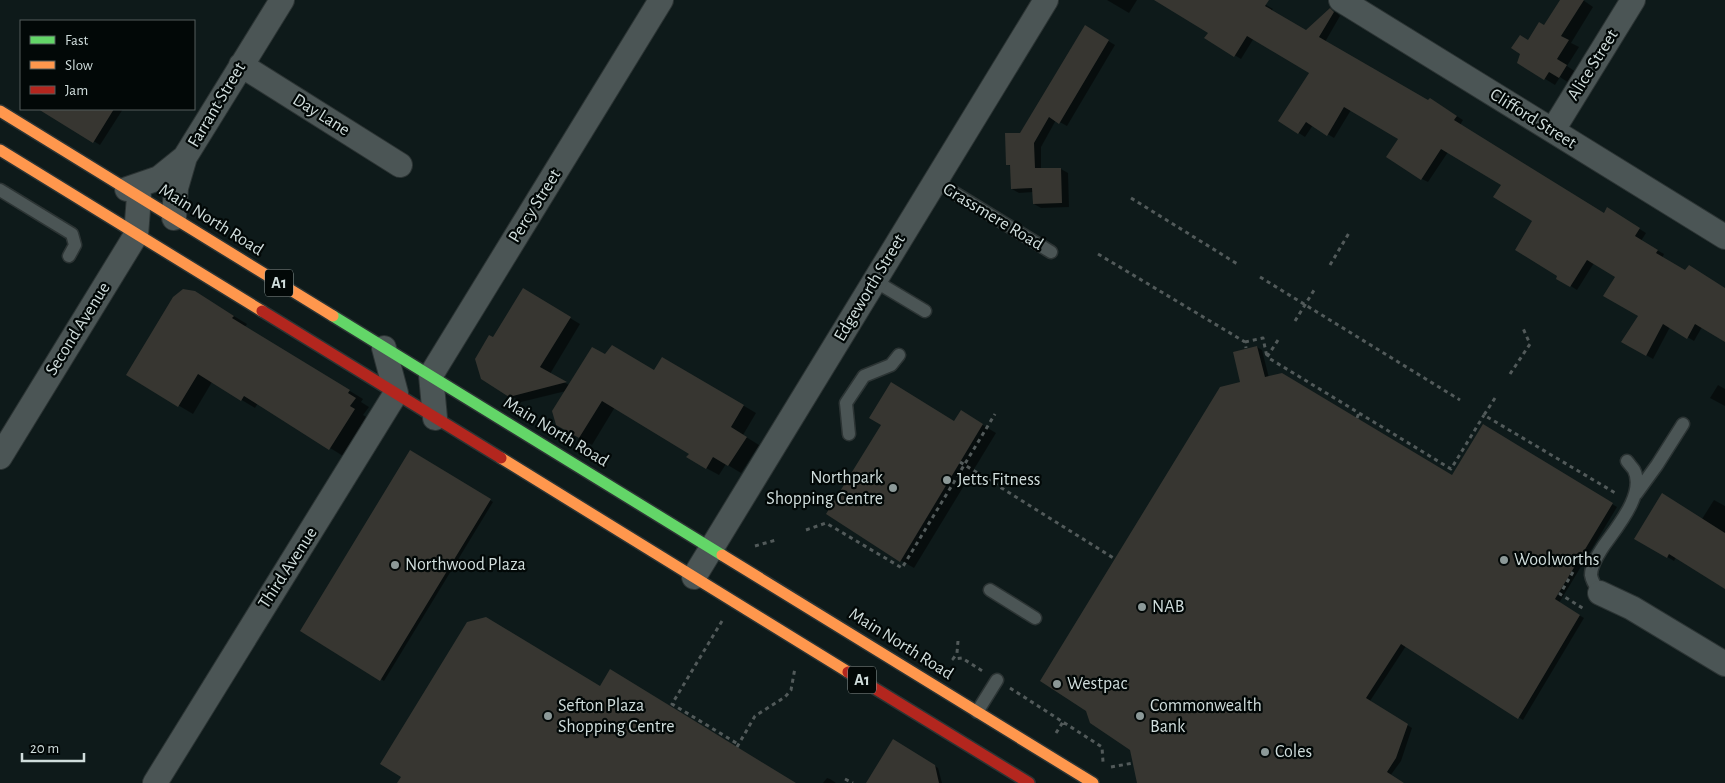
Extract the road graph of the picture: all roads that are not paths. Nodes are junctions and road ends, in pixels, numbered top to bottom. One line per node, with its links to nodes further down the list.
1 (282, 0): 6 (street, Farrant Street)
2 (661, 0): 24 (street, Percy Street)
3 (1046, 0): 12 (street, Edgeworth Street)
4 (1341, 0): 8 (street, Clifford Street)
5 (1633, 0): 8 (street, Alice Street)
6 (241, 65): 10 (street, Farrant Street); 11 (street, Day Lane)
7 (0, 111): 14 (highway, Main North Road / A1)
8 (1552, 130): 17 (street, Clifford Street)
9 (0, 150): 16 (highway, A1)
10 (185, 157): 14 (street); 15 (street, Farrant Street)
11 (400, 165)
12 (935, 181): 18 (lane, Grassmere Road); 20 (street, Edgeworth Street)
13 (0, 190): 19 (lane)
14 (133, 193): 15 (highway, Main North Road / A1); 16 (street, Second Avenue)
15 (174, 218): 22 (highway, Main North Road / A1)
16 (136, 235): 25 (highway, A1); 29 (street, Second Avenue)
17 (1725, 237)
18 (1051, 252)
19 (69, 256)
20 (875, 281): 21 (lane); 32 (street, Edgeworth Street)
21 (925, 311)
22 (384, 348): 24 (highway, Main North Road / A1); 25 (street)
23 (899, 355): 28 (lane)
24 (431, 375): 26 (street); 32 (highway, Main North Road / A1)
25 (396, 394): 26 (highway, A1); 40 (street, Third Avenue)
26 (436, 418): 33 (highway, A1)
27 (1683, 424): 31 (lane)
28 (849, 434)
29 (0, 457)
30 (1627, 461): 31 (lane)
31 (1636, 494): 35 (lane)
32 (712, 549): 33 (street, Edgeworth Street); 39 (highway, Main North Road / A1)
33 (694, 577): 41 (highway, A1)
34 (990, 590): 36 (lane)
35 (1595, 603): 37 (street)
36 (1035, 618)
37 (1725, 664)
38 (997, 680): 39 (lane)
39 (977, 712): 42 (highway, Main North Road / A1)
40 (155, 783)
41 (1029, 783)
42 (1093, 783)

